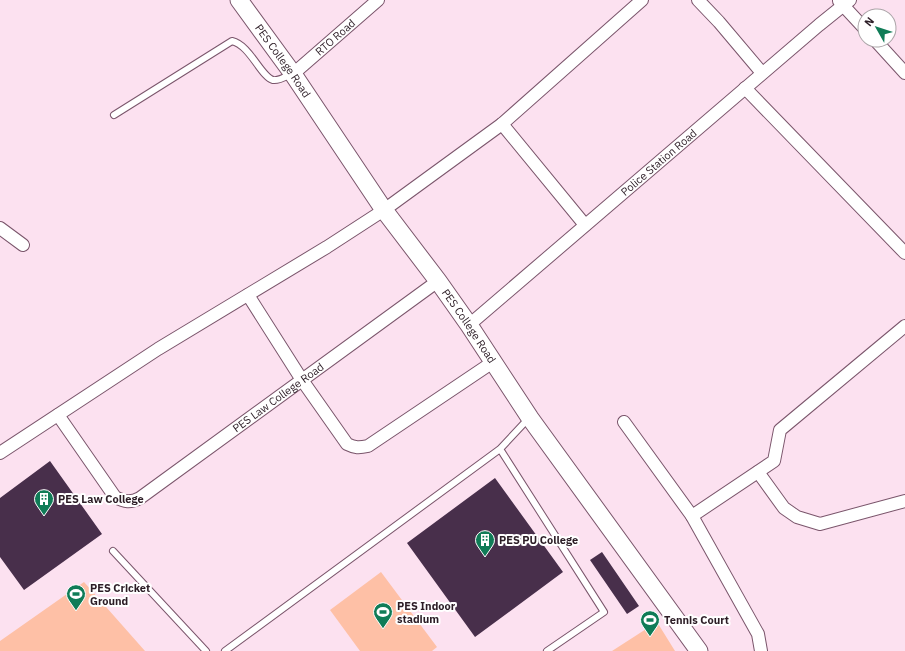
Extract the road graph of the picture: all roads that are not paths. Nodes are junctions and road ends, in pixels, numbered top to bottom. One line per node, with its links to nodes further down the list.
1 (239, 0): 10 (street, PES College Road)
2 (378, 0): 10 (street, RTO Road)
3 (642, 0): 13 (street)
4 (698, 0): 8 (street)
5 (844, 2): 6 (street); 8 (street, Police Station Road)
6 (857, 19)
7 (882, 48): 9 (street)
8 (762, 73): 11 (street, Police Station Road)
9 (905, 73)
10 (292, 74): 12 (lane); 14 (street, PES College Road)
11 (745, 88): 15 (street, Police Station Road); 18 (street)
12 (114, 115)
13 (502, 124): 14 (street); 15 (street)
14 (384, 210): 19 (street, PES College Road); 20 (street)
15 (585, 226): 21 (street, Police Station Road)
16 (0, 228): 17 (street)
17 (23, 245)
18 (905, 253)
19 (438, 281): 21 (street, PES College Road); 24 (street, PES Law College Road)
20 (248, 295): 24 (street); 25 (street)
21 (469, 325): 23 (street, PES College Road)
22 (905, 326): 30 (street)
23 (493, 362): 24 (street); 26 (street, PES College Road)
24 (302, 380): 25 (street, PES Law College Road)
25 (58, 415): 29 (street)
26 (530, 418): 28 (lane); 37 (street, PES College Road)
27 (624, 422): 32 (street)
28 (500, 449): 35 (lane); 36 (lane)
29 (0, 453)
30 (758, 472): 31 (street); 32 (street)
31 (905, 501)
32 (692, 516): 38 (street)
33 (113, 551): 34 (lane)
34 (206, 651)
35 (225, 651)
36 (546, 651)
37 (699, 651)
38 (761, 651)

